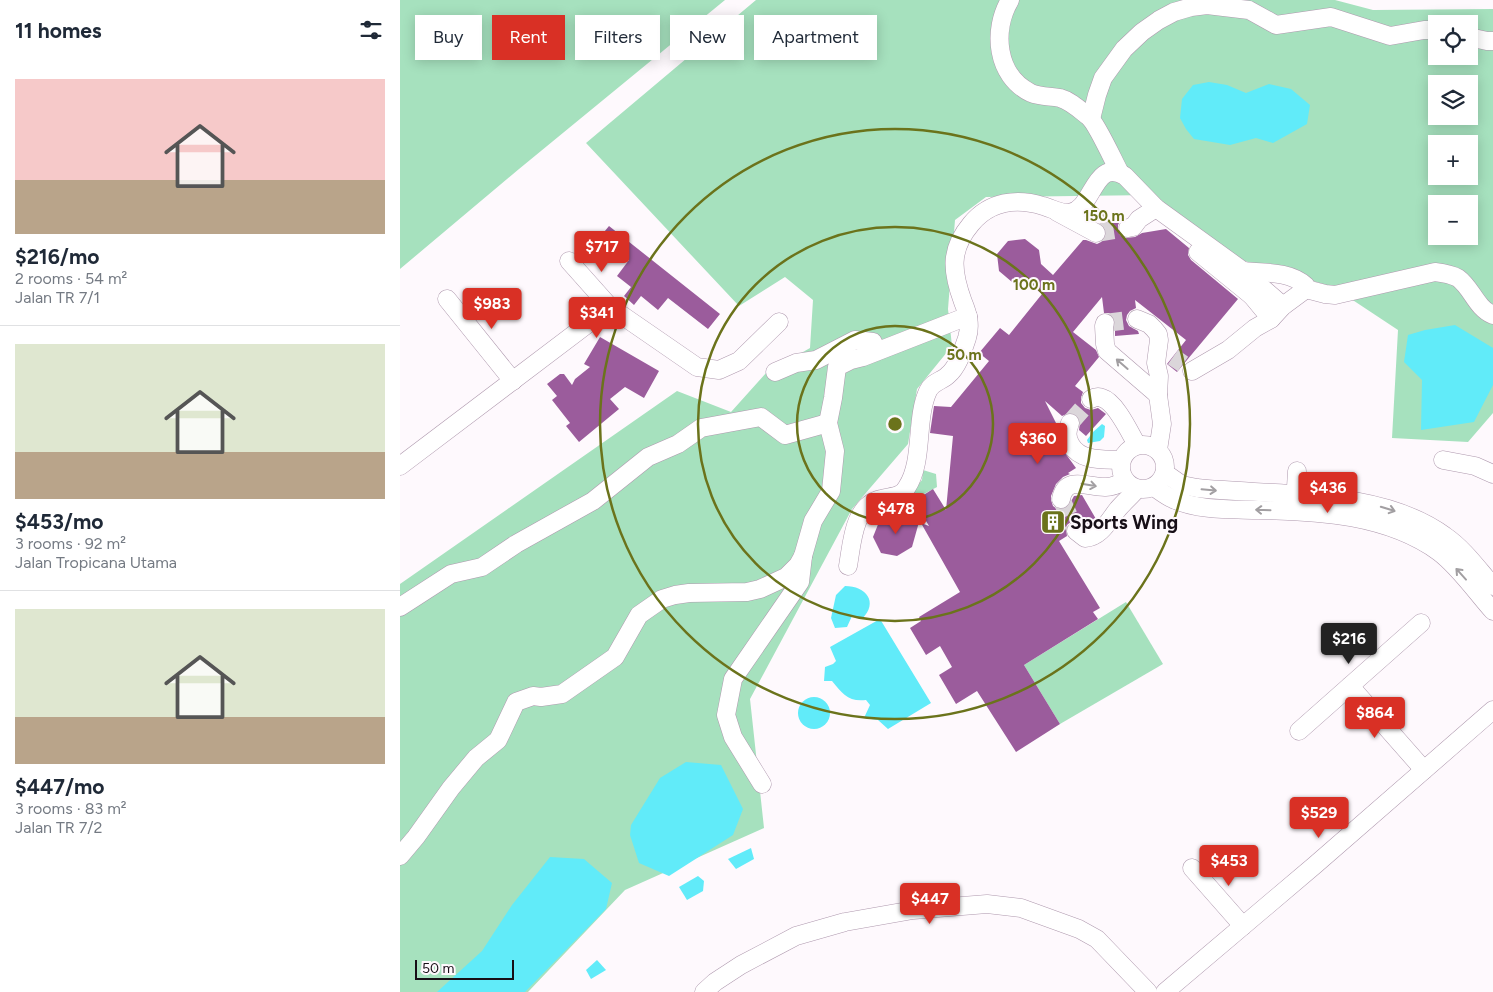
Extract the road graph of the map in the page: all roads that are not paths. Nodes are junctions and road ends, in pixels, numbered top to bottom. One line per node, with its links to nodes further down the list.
1 (1010, 0): 5 (street)
2 (1428, 30): 5 (street)
3 (1478, 40): 4 (street)
4 (1493, 41)
5 (1091, 119): 6 (street)
6 (1120, 173): 7 (street); 8 (street)
7 (1053, 209): 10 (street); 19 (street)
8 (1159, 210): 9 (street); 12 (street); 14 (street)
9 (1128, 228)
10 (1096, 233)
11 (569, 261): 16 (street)
12 (1243, 272): 13 (street); 14 (street)
13 (1306, 289): 17 (street); 18 (street)
14 (1256, 291): 17 (street)
15 (447, 299): 28 (street)
16 (610, 308): 21 (street); 28 (street)
17 (1277, 313): 26 (street)
18 (1493, 315)
19 (968, 316): 23 (street); 46 (street)
20 (1137, 319): 26 (street)
21 (779, 322)
22 (1105, 323): 29 (street, one-way to 22)
23 (915, 337): 24 (street); 25 (street)
24 (873, 342): 25 (street); 27 (street)
25 (863, 357): 31 (street)
26 (1181, 365): 29 (street)
27 (774, 372)
28 (513, 381): 37 (street)
29 (1158, 395): 34 (street)
30 (1091, 399): 33 (street)
31 (828, 423): 45 (street); 48 (street)
32 (1070, 423): 35 (street)
33 (1137, 445): 34 (street); 35 (street)
34 (1158, 450): 40 (street)
35 (1122, 460): 40 (street)
36 (1443, 460): 39 (street)
37 (400, 466)
38 (1297, 470): 41 (street)
39 (1493, 474)
40 (1145, 482): 41 (street, one-way to 41); 42 (street, one-way to 40); 43 (street, one-way to 40); 44 (street)
41 (1295, 494): 43 (street); 47 (street, one-way to 47)
42 (1060, 499)
43 (1295, 512): 49 (street, one-way to 43)
44 (1076, 531)
45 (803, 556): 55 (street); 56 (street)
46 (848, 566)
47 (1493, 586)
48 (400, 606)
49 (1493, 611)
50 (1421, 623): 51 (street)
51 (1350, 686): 53 (street); 54 (street)
52 (1493, 710): 54 (street)
53 (1299, 731)
54 (1424, 770): 58 (street)
55 (762, 784)
56 (400, 856)
57 (1192, 868): 58 (street)
58 (1243, 926): 61 (street)
59 (704, 992): 60 (street)
60 (1148, 992)
61 (1165, 992)

